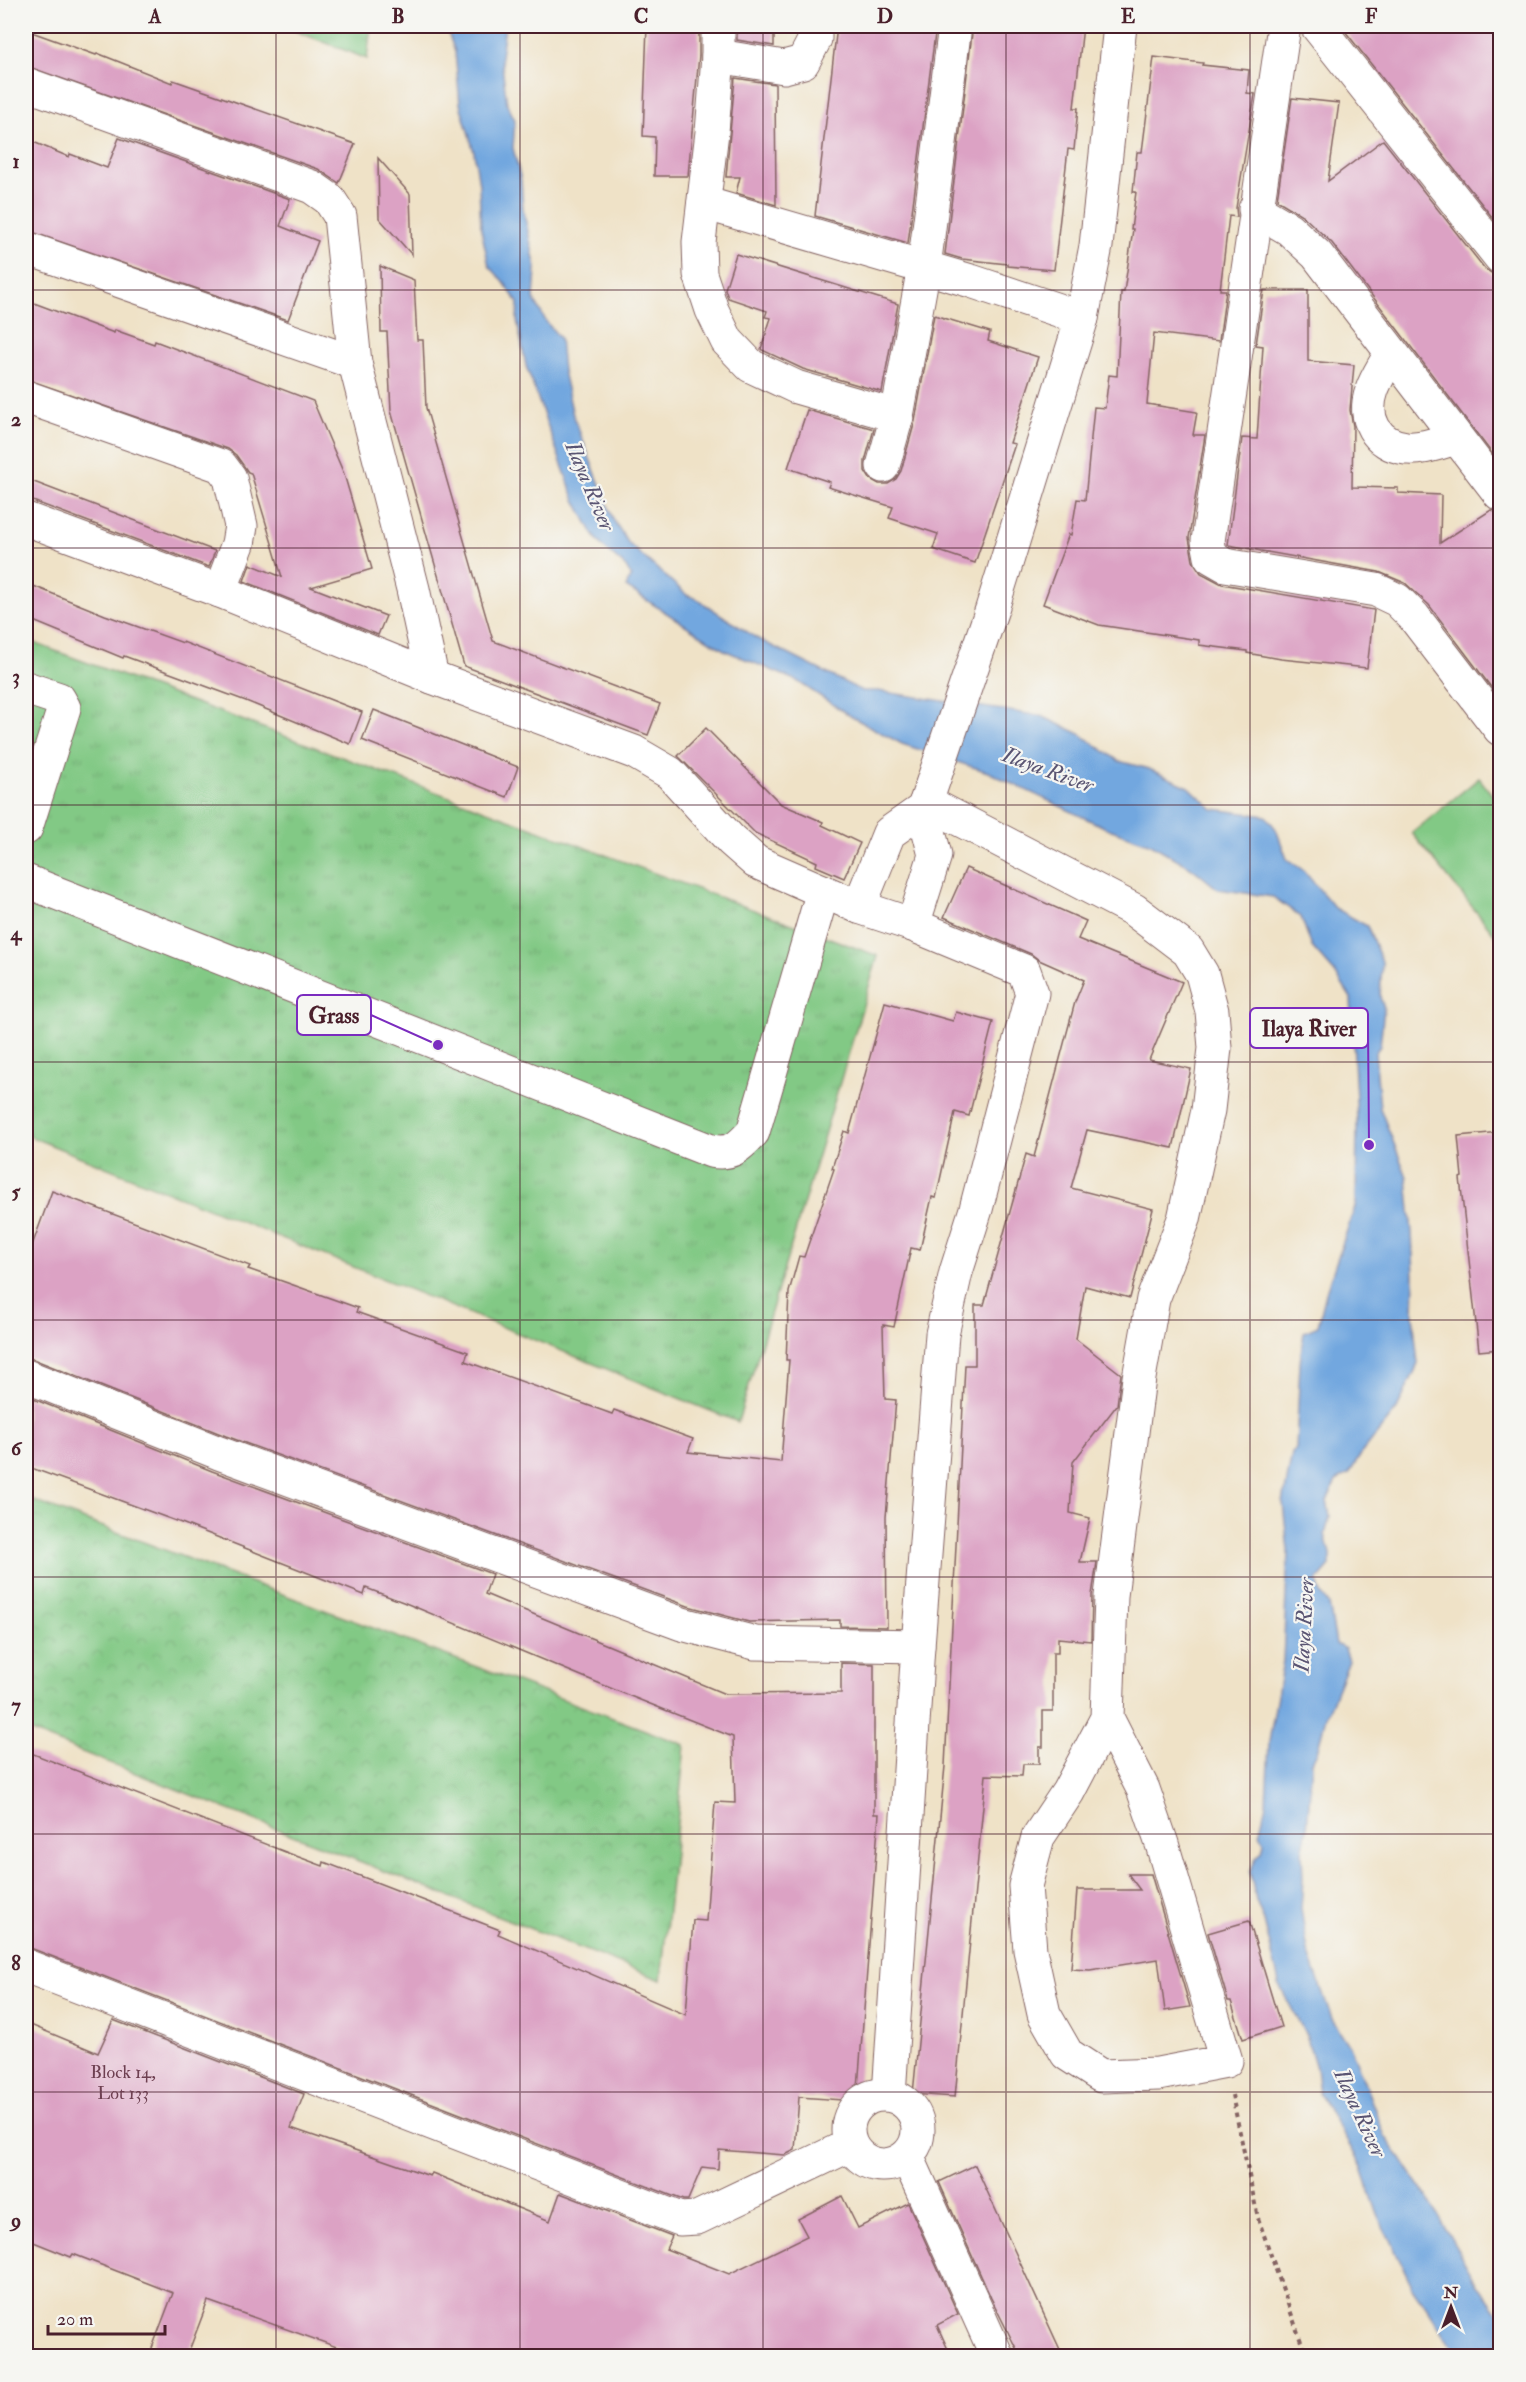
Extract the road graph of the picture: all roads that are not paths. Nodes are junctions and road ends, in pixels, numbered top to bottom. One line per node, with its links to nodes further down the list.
1 (815, 26): 6 (street)
2 (955, 26): 12 (street)
3 (1120, 26): 13 (street)
4 (1284, 26): 9 (street)
5 (1317, 26): 11 (street)
6 (718, 41): 8 (street)
7 (26, 84): 15 (street)
8 (704, 203): 12 (street); 17 (street)
9 (1256, 209): 14 (street); 25 (street)
10 (26, 248): 15 (street)
11 (1500, 257)
12 (924, 267): 13 (street); 17 (street)
13 (1082, 318): 26 (street)
14 (1391, 353): 18 (street); 18 (street)
15 (355, 363): 23 (street)
16 (26, 397): 22 (street)
17 (897, 416): 19 (street)
18 (1456, 438): 20 (street)
19 (883, 466)
20 (1500, 494)
21 (26, 519): 22 (street)
22 (220, 591): 23 (street)
23 (432, 677): 29 (street)
24 (26, 688): 27 (street)
25 (1500, 729)
26 (926, 801): 30 (street); 31 (street); 34 (street)
27 (26, 828)
28 (26, 881): 29 (street)
29 (823, 891): 30 (street)
30 (859, 907): 31 (street)
31 (914, 925): 33 (street)
32 (26, 1376): 33 (street)
33 (918, 1646): 36 (street)
34 (1107, 1718): 34 (street)
35 (26, 1966): 37 (street)
36 (889, 2095): 37 (street); 38 (street)
37 (850, 2145): 38 (street)
38 (907, 2156): 39 (street)
39 (997, 2356)

